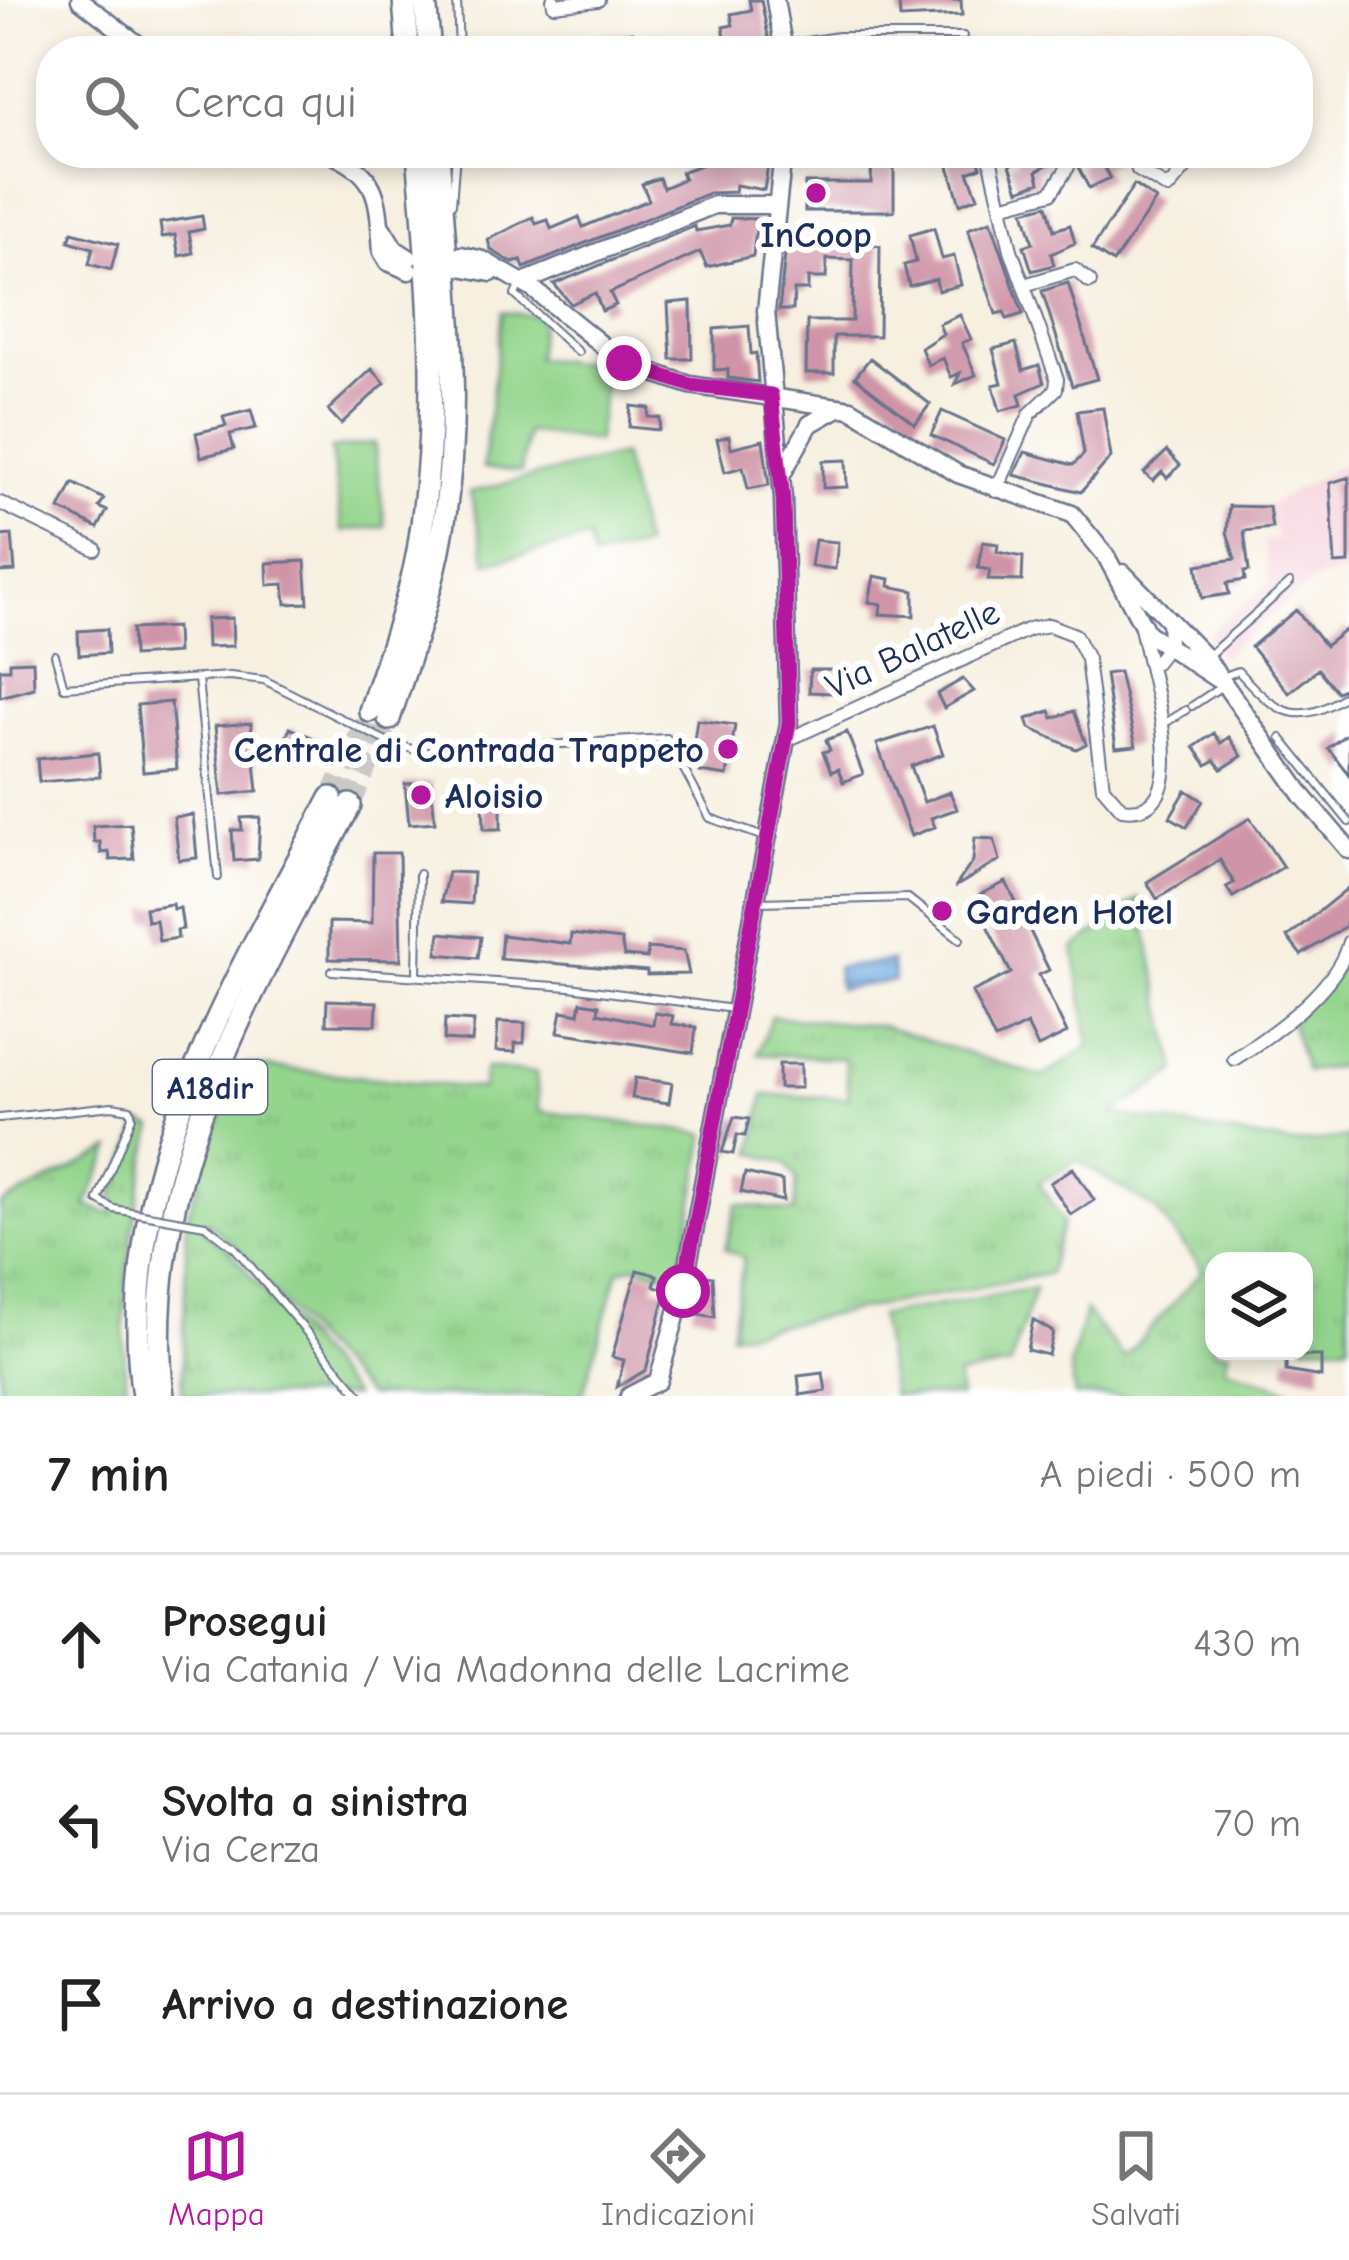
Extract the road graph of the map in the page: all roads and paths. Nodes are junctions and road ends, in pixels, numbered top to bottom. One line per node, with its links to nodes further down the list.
1 (80, 0): 8 (main road)
2 (404, 0): 9 (highway)
3 (425, 0): 10 (highway)
4 (457, 0): 11 (lane)
5 (554, 0): 6 (street)
6 (598, 0)
7 (775, 0): 12 (main road)
8 (127, 36)
9 (407, 36)
10 (429, 36)
11 (458, 36)
12 (782, 36)
13 (838, 36): 14 (lane)
14 (963, 36)
15 (357, 168): 27 (main road)
16 (419, 168): 31 (highway)
17 (439, 168): 31 (highway)
18 (456, 168): 31 (lane)
19 (781, 168): 24 (main road)
20 (992, 168): 25 (street)
21 (1067, 168): 25 (street)
22 (1137, 168): 23 (street)
23 (1185, 168)
24 (775, 205): 29 (main road); 33 (main road)
25 (1001, 206): 30 (street)
26 (460, 261): 29 (main road)
27 (409, 264)
28 (1090, 282): 30 (street)
29 (520, 283): 32 (lane); 33 (main road)
30 (1024, 285): 39 (street)
31 (452, 352)
32 (578, 352)
33 (771, 395): 34 (main road); 36 (main road)
34 (815, 404): 35 (main road); 36 (main road)
35 (841, 407): 37 (main road); 39 (main road)
36 (773, 421): 37 (main road); 38 (main road)
37 (810, 424): 38 (main road)
38 (780, 477): 55 (main road)
39 (996, 491): 42 (main road)
40 (0, 503): 41 (street)
41 (95, 549)
42 (1106, 556): 44 (main road); 45 (main road)
43 (1290, 583): 48 (lane)
44 (1168, 618): 46 (street); 48 (main road)
45 (1141, 626): 46 (main road); 50 (street, Via Balatelle)
46 (1177, 649): 50 (street); 51 (main road)
47 (55, 655): 49 (lane)
48 (1206, 658): 51 (main road)
49 (198, 679): 58 (lane); 61 (lane)
50 (1150, 679): 53 (street, Via Balatelle)
51 (1219, 682): 52 (lane); 53 (lane); 56 (main road)
52 (1349, 693)
53 (1160, 727): 55 (street, Via Balatelle)
54 (1281, 738): 56 (lane)
55 (787, 740): 58 (main road)
56 (1285, 757): 57 (lane); 59 (main road)
57 (1349, 822)
58 (767, 838): 62 (main road)
59 (1349, 850)
60 (419, 874): 66 (lane)
61 (218, 877)
62 (757, 902): 63 (lane); 67 (main road)
63 (961, 939)
64 (1349, 942): 68 (street)
65 (332, 971): 66 (lane)
66 (417, 973): 67 (lane)
67 (736, 1010): 70 (main road)
68 (1234, 1059)
69 (0, 1118): 73 (lane, bridge)
70 (659, 1389): 74 (main road)
71 (143, 1396): 72 (highway, A18dir)
72 (163, 1396)
73 (361, 1396)
74 (629, 1396)

